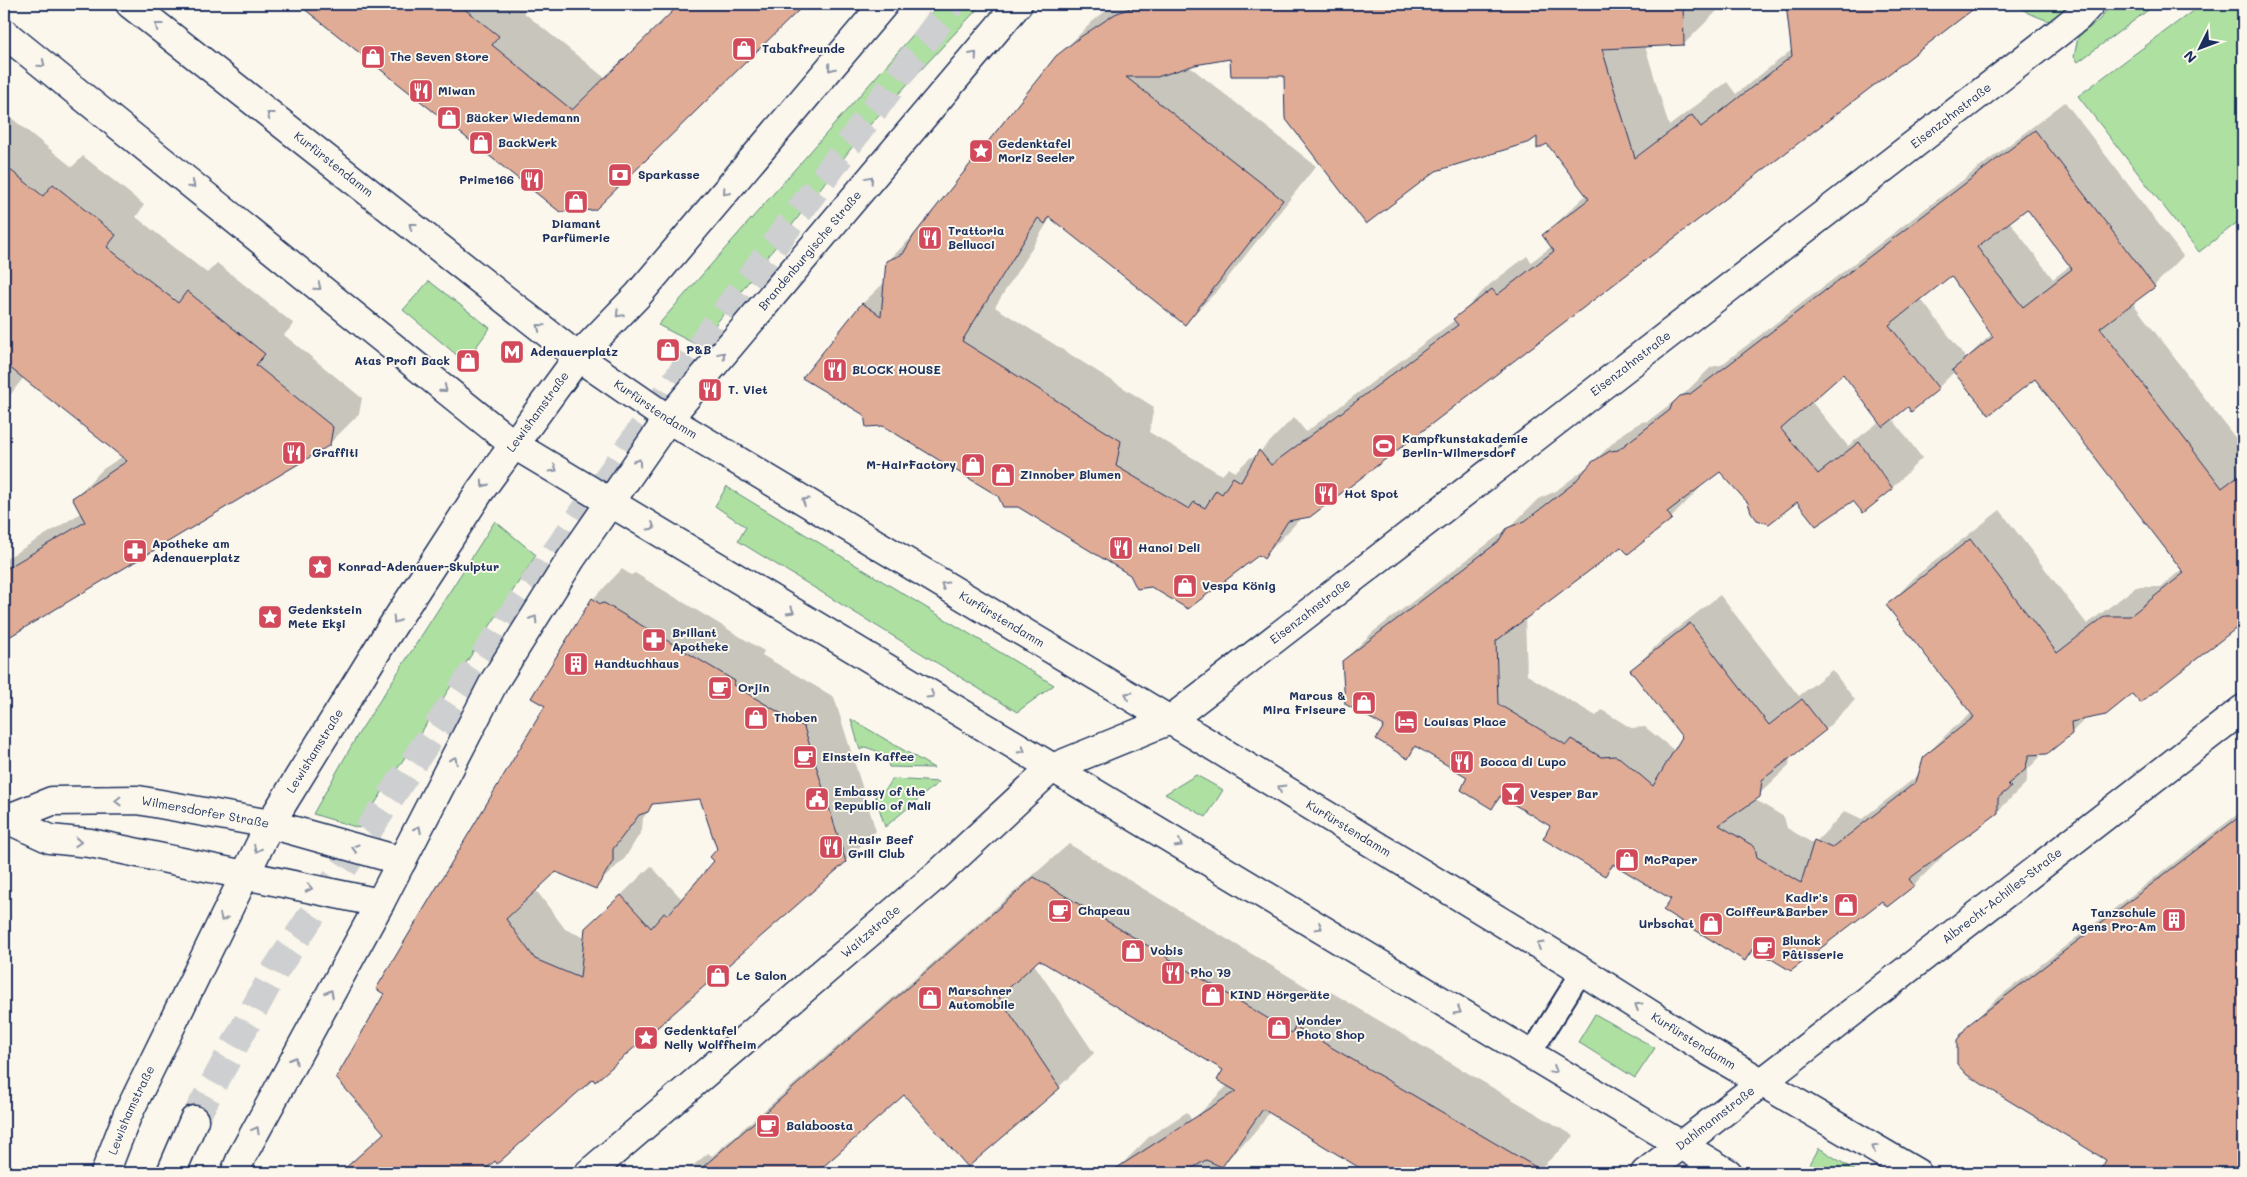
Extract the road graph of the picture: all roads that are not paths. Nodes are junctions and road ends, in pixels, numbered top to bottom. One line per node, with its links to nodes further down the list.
1 (130, 4): 6 (main road, Kurfürstendamm, one-way to 1)
2 (884, 4): 6 (main road, one-way to 6)
3 (1018, 4): 7 (main road, Brandenburgische Straße, one-way to 3)
4 (2090, 4): 11 (main road, Eisenzahnstraße)
5 (4, 33): 8 (main road, one-way to 8)
6 (578, 357): 7 (main road, Kurfürstendamm); 8 (main road, Lewishamstraße)
7 (668, 419): 9 (main road, Brandenburgische Straße, one-way to 7); 11 (main road, Kurfürstendamm, one-way to 7)
8 (512, 444): 9 (main road, one-way to 9); 14 (main road, Lewishamstraße, one-way to 14)
9 (610, 502): 12 (main road, one-way to 12); 15 (main road, one-way to 9)
10 (2243, 708): 20 (main road, Albrecht-Achilles-Straße)
11 (1170, 720): 12 (main road, Waitzstraße); 18 (main road, Kurfürstendamm, one-way to 11)
12 (1052, 768): 19 (main road, one-way to 19); 26 (main road, Waitzstraße)
13 (6, 820): 14 (main road, Wilmersdorfer Straße, one-way to 13); 16 (main road, Wilmersdorfer Straße, one-way to 16)
14 (270, 824): 15 (main road, Wilmersdorfer Straße, one-way to 14); 16 (main road, Lewishamstraße, one-way to 16)
15 (402, 861): 17 (main road)
16 (244, 874): 17 (main road, Wilmersdorfer Straße, one-way to 17); 23 (main road, Lewishamstraße, one-way to 23)
17 (380, 903): 25 (main road, one-way to 17)
18 (1582, 971): 19 (lane); 20 (main road, Kurfürstendamm, one-way to 18)
19 (1530, 1055): 22 (main road, one-way to 22)
20 (1762, 1082): 22 (main road, Dahlmannstraße); 29 (main road, Kurfürstendamm, one-way to 20)
21 (194, 1120): 24 (main road)
22 (1682, 1147): 27 (main road, Dahlmannstraße); 28 (main road)
23 (105, 1173)
24 (171, 1173)
25 (235, 1173)
26 (589, 1173)
27 (1645, 1173)
28 (1728, 1173)
29 (1917, 1173)

